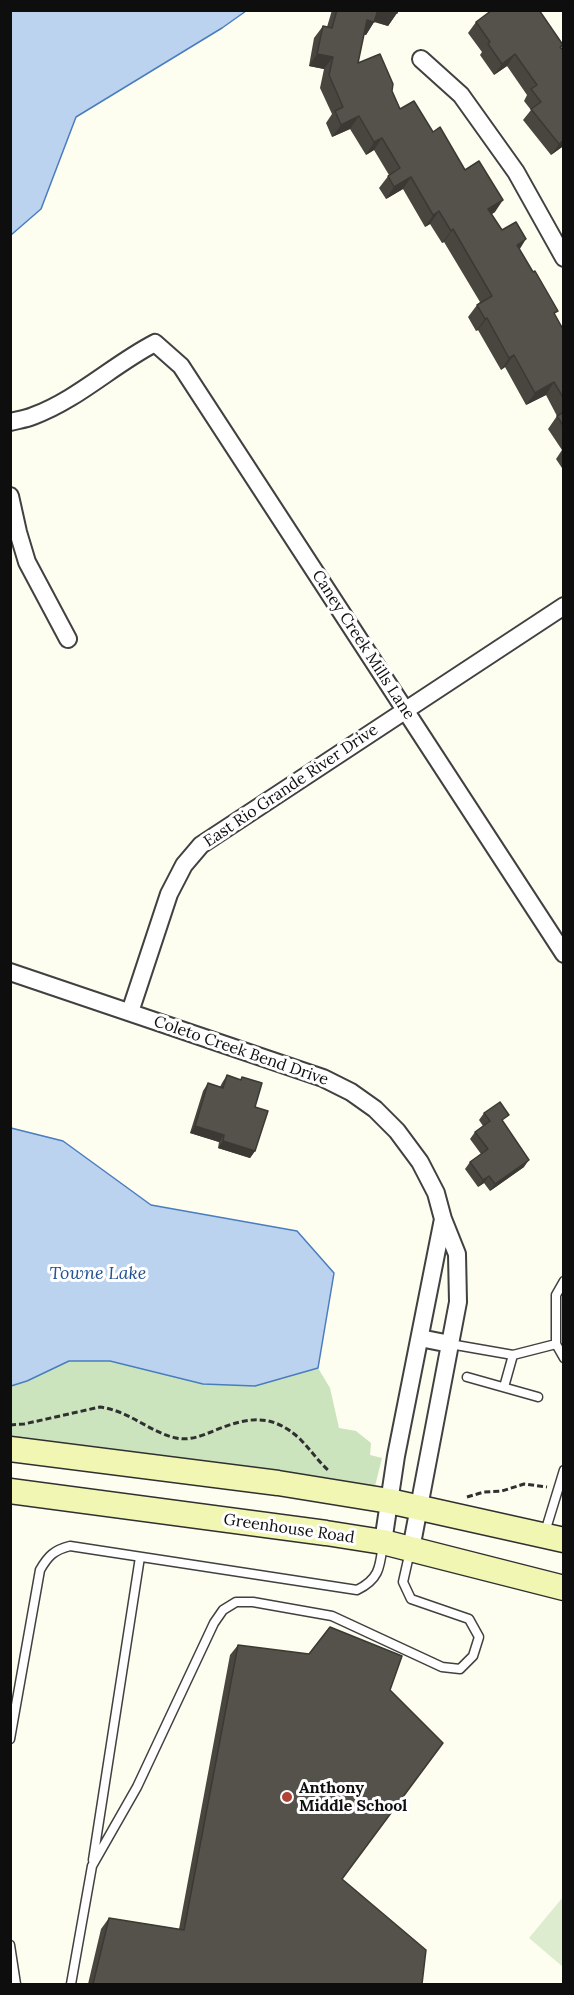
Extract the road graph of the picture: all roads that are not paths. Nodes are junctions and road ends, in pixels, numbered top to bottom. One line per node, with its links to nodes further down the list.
1 (421, 58): 2 (street)
2 (564, 258)
3 (10, 422): 7 (street, Caney Creek Mills Lane)
4 (10, 496): 6 (street)
5 (564, 606): 7 (street, East Rio Grande River Drive)
6 (69, 639)
7 (405, 710): 8 (street, Caney Creek Mills Lane); 10 (street, East Rio Grande River Drive)
8 (564, 954)
9 (10, 972): 10 (street, Coleto Creek Bend Drive)
10 (130, 1012): 11 (street, Coleto Creek Bend Drive)
11 (443, 1219): 13 (street, Coleto Creek Bend Drive); 14 (street, Coleto Creek Bend Drive)
12 (564, 1281): 15 (lane)
13 (420, 1338): 14 (street); 24 (street, Coleto Creek Bend Drive)
14 (450, 1344): 16 (lane); 25 (street, Coleto Creek Bend Drive)
15 (556, 1344): 16 (lane); 17 (lane)
16 (513, 1355): 19 (lane)
17 (564, 1358)
18 (467, 1377): 19 (lane)
19 (504, 1387): 20 (lane)
20 (538, 1397)
21 (10, 1449): 24 (main road)
22 (564, 1470): 26 (lane)
23 (10, 1491): 27 (main road, Greenhouse Road)
24 (389, 1502): 25 (main road); 27 (street, Coleto Creek Bend Drive)
25 (418, 1508): 26 (main road); 28 (street, Coleto Creek Bend Drive)
26 (554, 1538)
27 (383, 1542): 28 (main road, Greenhouse Road); 29 (lane)
28 (411, 1549): 30 (main road, Greenhouse Road); 32 (lane)
29 (140, 1557): 31 (lane); 32 (lane)
30 (564, 1588)
31 (10, 1739)
32 (92, 1866): 35 (lane)
33 (10, 1945): 34 (lane)
34 (16, 1984)
35 (71, 1984)

